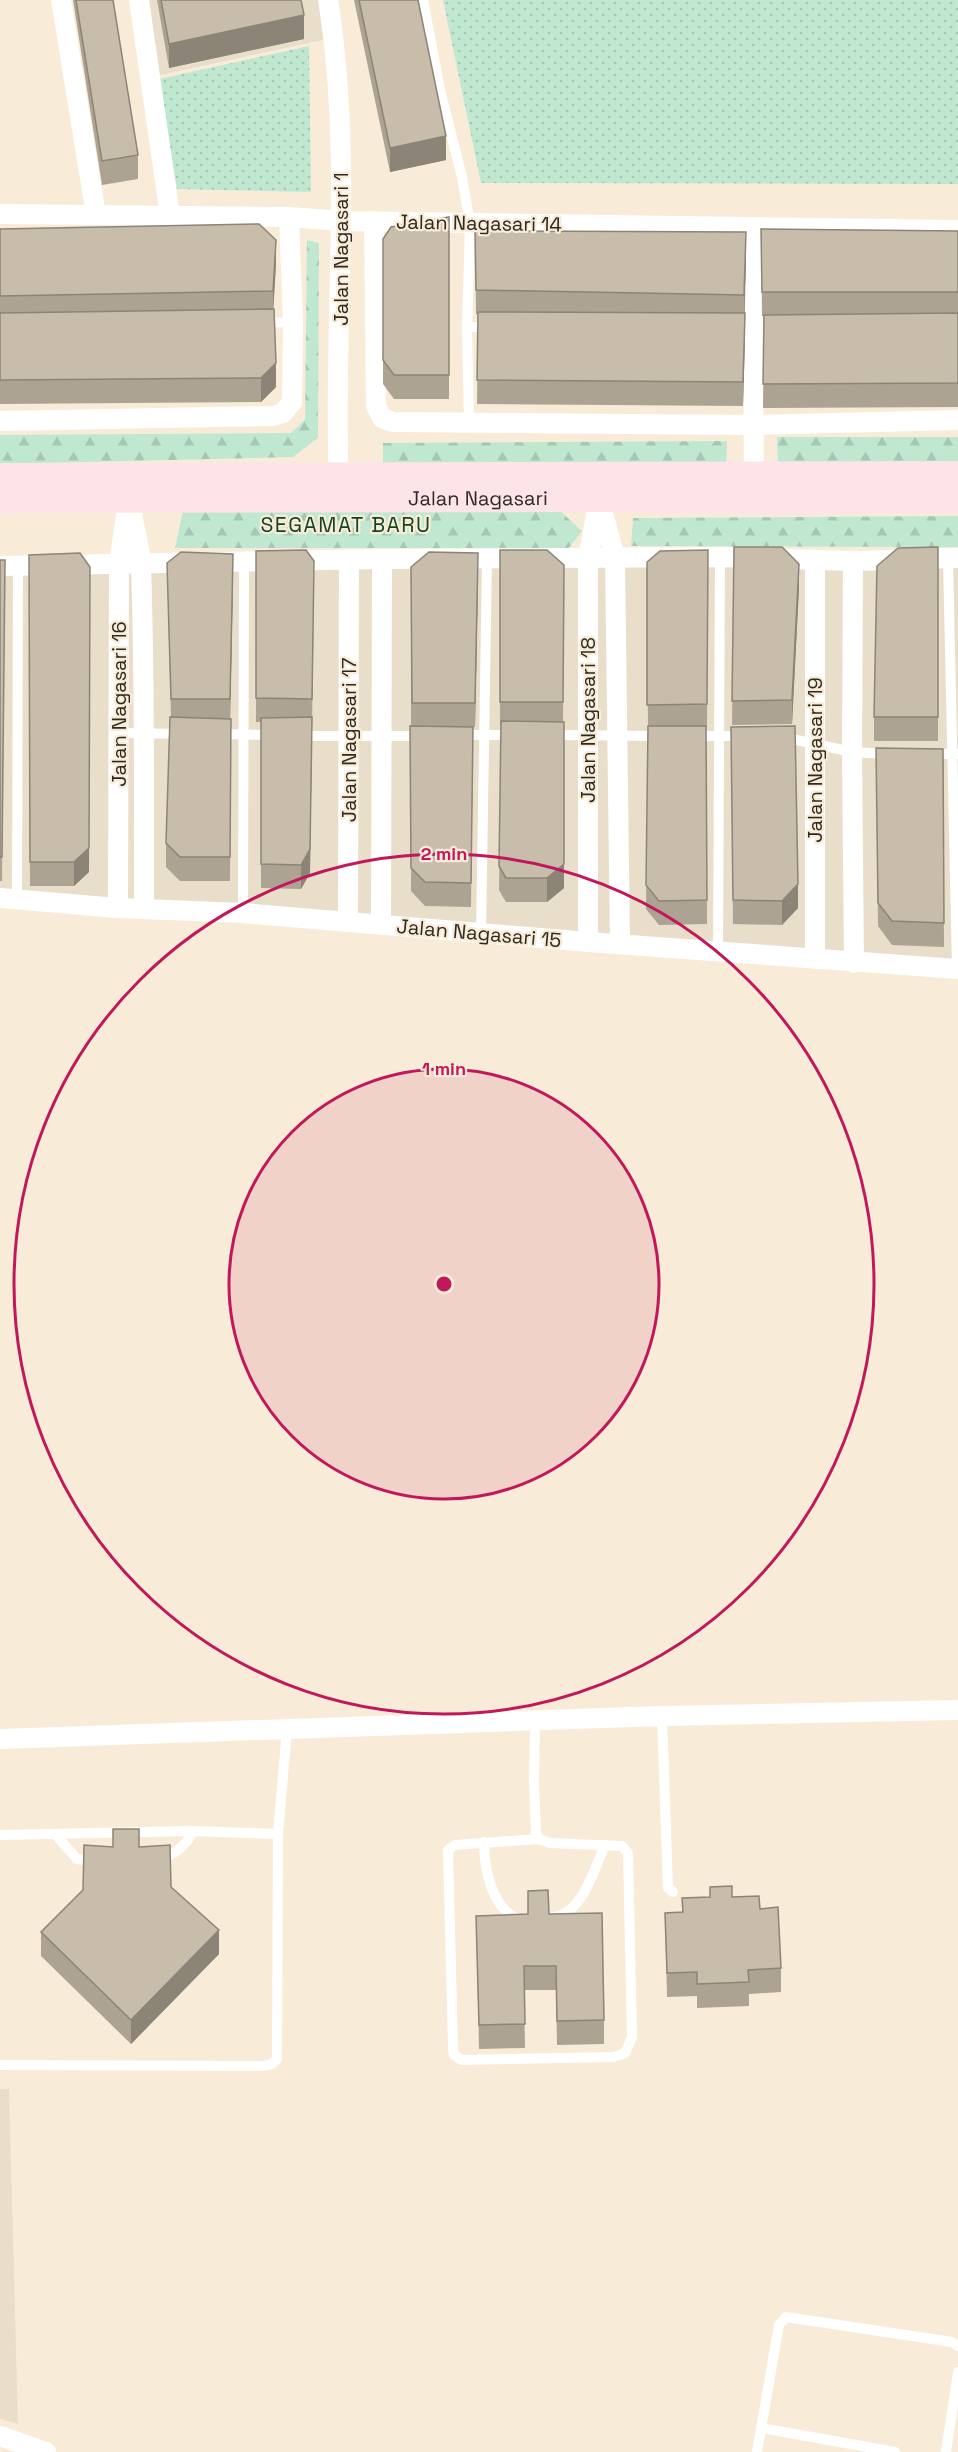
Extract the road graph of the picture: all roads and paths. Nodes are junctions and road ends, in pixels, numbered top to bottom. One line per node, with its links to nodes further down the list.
1 (61, 0): 6 (street)
2 (139, 0): 7 (street)
3 (328, 0): 9 (street, Jalan Nagasari 1)
4 (423, 0): 11 (lane)
5 (0, 214): 6 (street, Jalan Nagasari 14)
6 (96, 215): 7 (street, Jalan Nagasari 14)
7 (170, 216): 8 (street, Jalan Nagasari 14)
8 (289, 217): 9 (street, Jalan Nagasari 14); 15 (street)
9 (341, 221): 10 (street, Jalan Nagasari 14); 27 (street, Jalan Nagasari 1)
10 (374, 221): 11 (street, Jalan Nagasari 14); 22 (street, Jalan Nagasari 1)
11 (470, 223): 12 (street, Jalan Nagasari 14); 18 (lane)
12 (752, 227): 13 (street, Jalan Nagasari 14); 23 (street)
13 (958, 230)
14 (267, 239): 15 (street)
15 (290, 239): 16 (street)
16 (293, 322): 17 (lane); 21 (street)
17 (246, 323)
18 (467, 327): 19 (lane); 22 (lane)
19 (503, 327)
20 (958, 420): 23 (street)
21 (0, 421)
22 (469, 422): 23 (street)
23 (755, 425): 29 (street)
24 (958, 475): 29 (street, Jalan Nagasari)
25 (0, 477): 28 (street, Jalan Nagasari)
26 (599, 486): 27 (street, Jalan Nagasari); 29 (street, Jalan Nagasari); 33 (street); 38 (street, Jalan Nagasari 18)
27 (339, 487): 28 (street, Jalan Nagasari)
28 (128, 489): 30 (street, Jalan Nagasari); 42 (street, Jalan Nagasari 16); 43 (street)
29 (754, 489): 31 (street, Jalan Nagasari)
30 (0, 499)
31 (958, 499)
32 (720, 557): 33 (street); 39 (street); 56 (lane)
33 (615, 558): 38 (street); 55 (street)
34 (953, 558): 40 (street); 64 (lane)
35 (349, 559): 36 (street); 41 (street); 59 (street, Jalan Nagasari 17)
36 (382, 559): 37 (street); 53 (street)
37 (487, 559): 38 (street); 52 (lane)
38 (588, 559): 54 (street, Jalan Nagasari 18)
39 (815, 560): 40 (street); 60 (street, Jalan Nagasari 19)
40 (853, 561): 61 (street)
41 (244, 562): 43 (street); 49 (lane)
42 (119, 564): 43 (street); 44 (street); 45 (street, Jalan Nagasari 16)
43 (141, 564): 46 (street)
44 (9, 565): 65 (lane)
45 (119, 733): 46 (lane); 66 (street, Jalan Nagasari 16)
46 (145, 733): 47 (lane); 67 (street)
47 (189, 734)
48 (211, 734): 49 (lane)
49 (244, 734): 50 (lane); 68 (lane)
50 (279, 735)
51 (291, 735): 59 (lane)
52 (483, 735): 53 (lane); 54 (lane); 71 (lane)
53 (381, 736): 59 (lane); 70 (street)
54 (587, 736): 55 (lane); 72 (street, Jalan Nagasari 18)
55 (619, 736): 56 (lane); 73 (street)
56 (719, 736): 57 (lane); 74 (lane)
57 (754, 736)
58 (766, 736): 60 (lane)
59 (350, 737): 69 (street, Jalan Nagasari 17)
60 (814, 744): 61 (lane); 75 (street, Jalan Nagasari 19)
61 (852, 752): 62 (lane); 76 (street)
62 (900, 754)
63 (921, 754): 64 (lane)
64 (955, 754): 77 (lane)
65 (8, 899): 66 (street, Jalan Nagasari 15)
66 (118, 908): 67 (street, Jalan Nagasari 15)
67 (144, 909): 68 (street, Jalan Nagasari 15)
68 (243, 913): 69 (street, Jalan Nagasari 15)
69 (348, 922): 70 (street, Jalan Nagasari 15)
70 (381, 925): 71 (street, Jalan Nagasari 15)
71 (481, 934): 72 (street, Jalan Nagasari 15)
72 (588, 942): 73 (street, Jalan Nagasari 15)
73 (620, 944): 74 (street, Jalan Nagasari 15)
74 (718, 951): 75 (street, Jalan Nagasari 15)
75 (815, 959): 76 (street, Jalan Nagasari 15)
76 (854, 963): 77 (street, Jalan Nagasari 15)
77 (958, 969)
78 (958, 1710): 79 (street)
79 (662, 1716): 80 (street); 92 (lane)
80 (535, 1720): 81 (street); 87 (lane)
81 (287, 1729): 82 (street); 85 (lane)
82 (0, 1739)
83 (193, 1831): 84 (lane); 85 (lane); 90 (lane)
84 (55, 1834): 86 (lane); 91 (lane)
85 (278, 1834): 93 (lane)
86 (0, 1835)
87 (539, 1839): 88 (lane); 89 (lane)
88 (484, 1842): 89 (lane); 89 (lane)
89 (605, 1845)
90 (146, 1862)
91 (113, 1864)
92 (673, 1892)
93 (0, 2065)
94 (958, 2346): 96 (lane)
95 (958, 2372): 101 (lane)
96 (761, 2428): 99 (lane); 100 (lane)
97 (0, 2436): 98 (street)
98 (46, 2452)
99 (757, 2452)
100 (895, 2452)
101 (946, 2452)

